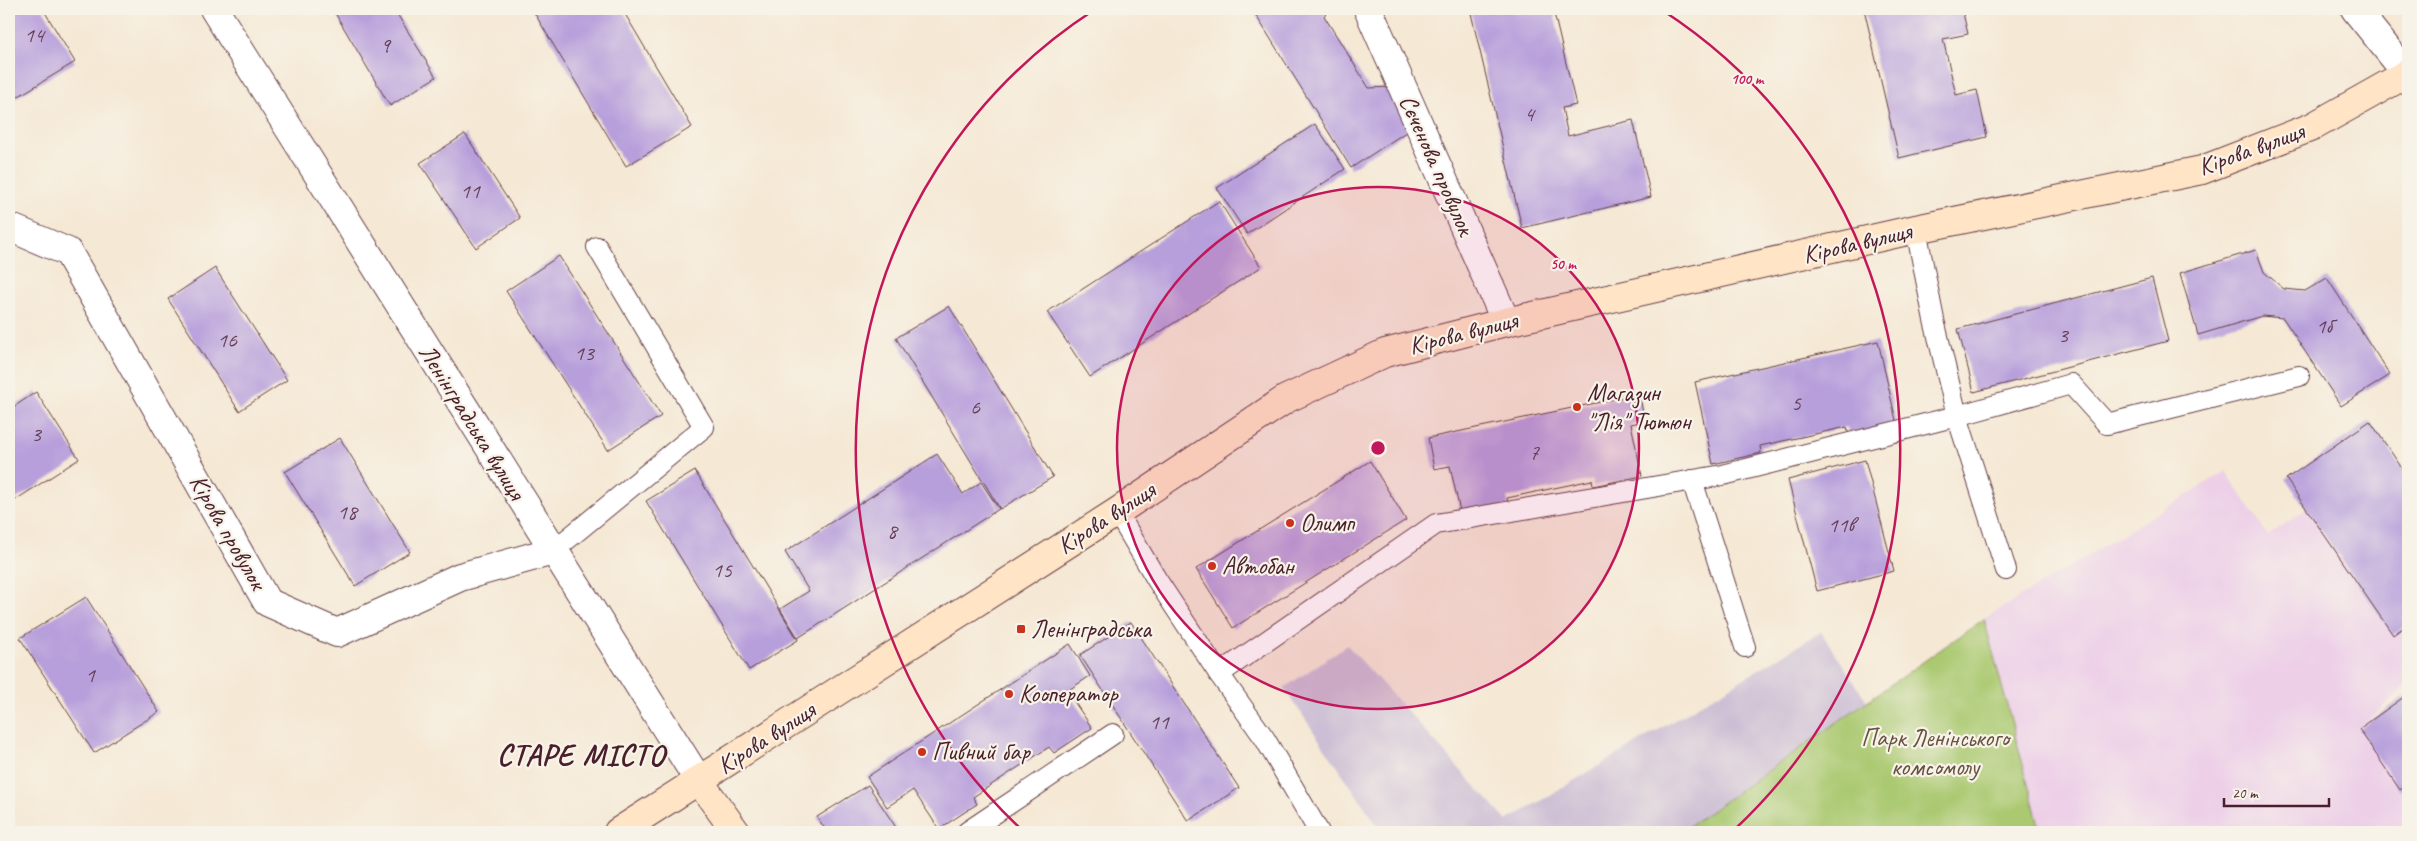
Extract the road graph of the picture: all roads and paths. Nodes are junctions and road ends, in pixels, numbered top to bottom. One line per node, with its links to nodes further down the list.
1 (214, 9): 13 (street, Ленінградська вулиця)
2 (1368, 9): 8 (street, Сєченова провулок)
3 (2356, 9): 4 (street)
4 (2408, 74): 6 (main road, Кірова вулиця)
5 (9, 227): 13 (street, Кірова провулок)
6 (1916, 229): 8 (main road, Кірова вулиця); 10 (lane)
7 (597, 247): 13 (lane)
8 (1506, 322): 12 (main road, Кірова вулиця)
9 (2299, 376): 10 (lane)
10 (1957, 416): 11 (lane); 14 (lane)
11 (1692, 480): 15 (lane); 16 (lane)
12 (1117, 512): 16 (lane); 18 (main road, Кірова вулиця)
13 (553, 551): 18 (street, Ленінградська вулиця)
14 (2006, 570)
15 (1745, 647)
16 (1219, 674): 22 (lane)
17 (1113, 734): 21 (lane)
18 (699, 781): 19 (main road, Кірова вулиця); 20 (main road, Ленінградська вулиця)
19 (618, 832)
20 (736, 832)
21 (966, 832)
22 (1319, 832)

